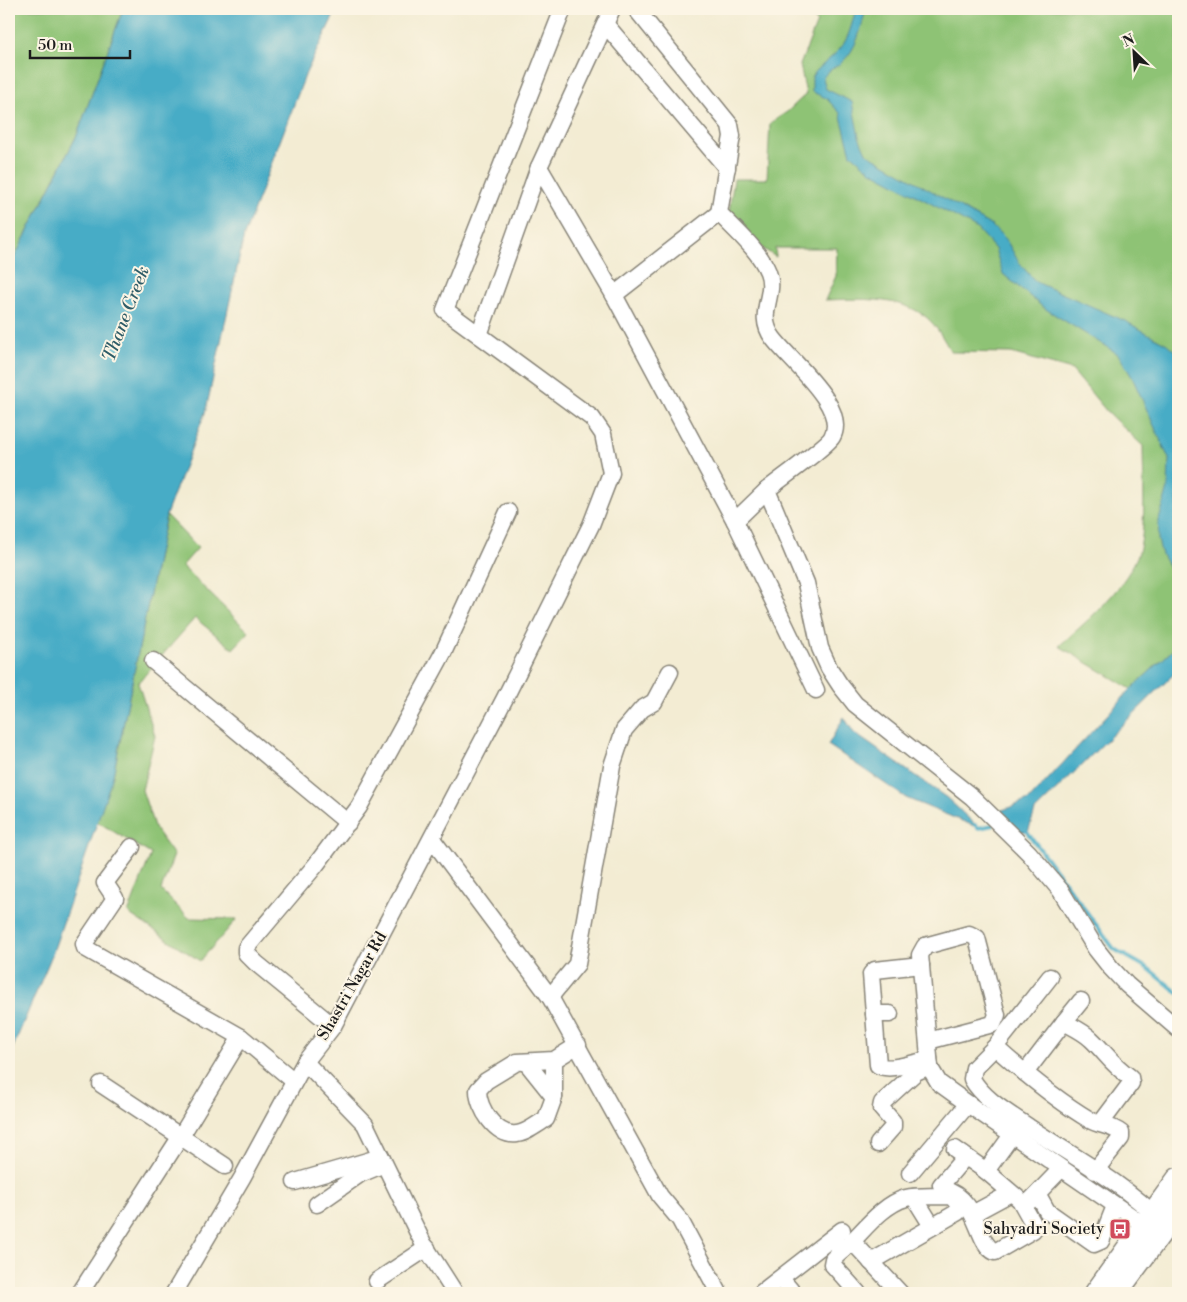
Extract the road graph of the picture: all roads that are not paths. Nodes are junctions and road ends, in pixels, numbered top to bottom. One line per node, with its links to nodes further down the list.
1 (563, 9): 9 (street, Shastri Nagar Rd)
2 (612, 9): 4 (street)
3 (636, 9): 6 (street)
4 (606, 25): 5 (street); 6 (street)
5 (539, 166): 8 (street); 9 (street)
6 (727, 168): 7 (street)
7 (719, 213): 8 (street); 10 (street)
8 (614, 296): 12 (street)
9 (479, 335): 17 (street, Shastri Nagar Rd)
10 (768, 490): 12 (street); 25 (street)
11 (508, 512): 16 (street)
12 (735, 521): 15 (street)
13 (153, 661): 16 (street)
14 (670, 672): 21 (street)
15 (816, 690)
16 (348, 823): 24 (street)
17 (432, 838): 21 (street); 24 (street, Shastri Nagar Rd)
18 (132, 847): 26 (street)
19 (921, 965): 27 (street); 27 (street); 33 (street)
20 (1050, 977): 29 (street)
21 (550, 997): 28 (street)
22 (1081, 1001): 23 (street)
23 (1064, 1022): 34 (street); 39 (street)
24 (332, 1026): 31 (street, Shastri Nagar Rd)
25 (1178, 1029)
26 (241, 1037): 35 (street); 41 (street)
27 (928, 1041): 33 (street)
28 (578, 1045): 30 (street); 68 (street)
29 (995, 1047): 34 (street); 48 (street)
30 (554, 1060): 32 (street); 37 (street)
31 (305, 1062): 35 (street, Shastri Nagar Rd); 44 (street)
32 (526, 1062): 37 (street); 37 (street)
33 (930, 1062): 38 (street); 42 (street)
34 (1025, 1073): 39 (street)
35 (294, 1081): 66 (street, Shastri Nagar Rd)
36 (101, 1084): 41 (street)
37 (554, 1096)
38 (968, 1104): 40 (street); 43 (street)
39 (1101, 1123): 48 (street)
40 (1012, 1135): 46 (street); 47 (street)
41 (181, 1136): 45 (street); 65 (street)
42 (878, 1144)
43 (952, 1147): 47 (street); 49 (street); 57 (street)
44 (382, 1160): 51 (street); 55 (street); 61 (street)
45 (225, 1166)
46 (1061, 1169): 52 (street); 56 (street)
47 (986, 1171): 54 (street)
48 (1095, 1171): 58 (street)
49 (910, 1173)
50 (1178, 1179): 58 (main road)
51 (295, 1182)
52 (1038, 1195): 54 (street); 56 (street)
53 (914, 1197): 59 (street); 59 (street); 60 (street)
54 (1017, 1199): 57 (street); 57 (street)
55 (317, 1204)
56 (1115, 1206): 58 (street)
57 (974, 1213)
58 (1160, 1222): 73 (main road); 74 (main road)
59 (932, 1226): 62 (street)
60 (842, 1240): 62 (street); 63 (street); 71 (street)
61 (426, 1248): 64 (street); 67 (street)
62 (871, 1262): 72 (street)
63 (782, 1280): 69 (street); 70 (street)
64 (377, 1281)
65 (80, 1293)
66 (174, 1293)
67 (455, 1293)
68 (719, 1293)
69 (761, 1293)
70 (793, 1293)
71 (858, 1293)
72 (900, 1293)
73 (1096, 1293)
74 (1116, 1293)

